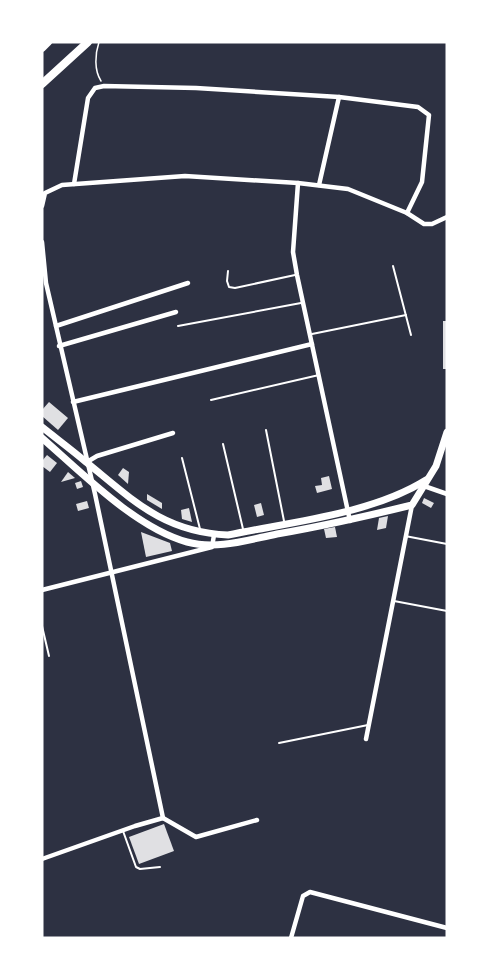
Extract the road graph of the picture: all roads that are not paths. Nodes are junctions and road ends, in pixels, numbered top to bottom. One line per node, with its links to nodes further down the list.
1 (48, 42): 3 (main road)
2 (88, 42): 4 (main road)
3 (42, 48)
4 (42, 84)
5 (339, 97): 7 (street); 8 (street); 10 (street)
6 (298, 183): 7 (street); 8 (street); 15 (street)
7 (74, 184): 9 (street)
8 (319, 185): 10 (street)
9 (42, 206)
10 (407, 213): 11 (street)
11 (447, 217)
12 (42, 242): 20 (street)
13 (393, 266): 19 (lane)
14 (228, 271): 15 (lane)
15 (297, 275): 17 (street)
16 (188, 283): 20 (street)
17 (302, 303): 21 (lane); 22 (street)
18 (176, 312): 25 (street)
19 (406, 315): 22 (lane); 23 (lane)
20 (56, 326): 25 (street)
21 (178, 326)
22 (309, 334): 24 (street)
23 (411, 335)
24 (312, 344): 26 (street); 28 (street)
25 (59, 346): 28 (street)
26 (320, 375): 27 (lane); 42 (street)
27 (211, 400)
28 (73, 402): 37 (street)
29 (42, 427): 37 (main road)
30 (266, 430): 44 (lane)
31 (447, 432): 35 (main road)
32 (172, 433): 37 (street)
33 (42, 438): 38 (main road)
34 (223, 444): 46 (lane)
35 (444, 453): 39 (main road)
36 (182, 458): 45 (lane)
37 (87, 462): 38 (street); 45 (main road)
38 (91, 481): 50 (main road); 51 (street)
39 (426, 482): 40 (street); 41 (main road); 42 (main road)
40 (447, 494)
41 (412, 505): 43 (main road); 48 (street)
42 (348, 510): 43 (street); 44 (main road)
43 (350, 521): 50 (main road)
44 (285, 524): 46 (main road)
45 (201, 532): 47 (main road)
46 (244, 532): 47 (main road)
47 (214, 535): 50 (street)
48 (405, 536): 49 (lane); 53 (street)
49 (447, 544)
50 (212, 547): 51 (street)
51 (111, 572): 52 (street); 60 (street)
52 (42, 590)
53 (393, 600): 54 (lane); 57 (street)
54 (447, 611)
55 (42, 626): 56 (lane)
56 (49, 656)
57 (369, 725): 58 (street); 59 (lane)
58 (366, 739)
59 (279, 743)
60 (163, 818): 61 (street); 62 (street)
61 (257, 820)
62 (122, 830): 63 (street); 64 (lane)
63 (42, 859)
64 (160, 867)
65 (447, 928): 66 (street)
66 (291, 938)

